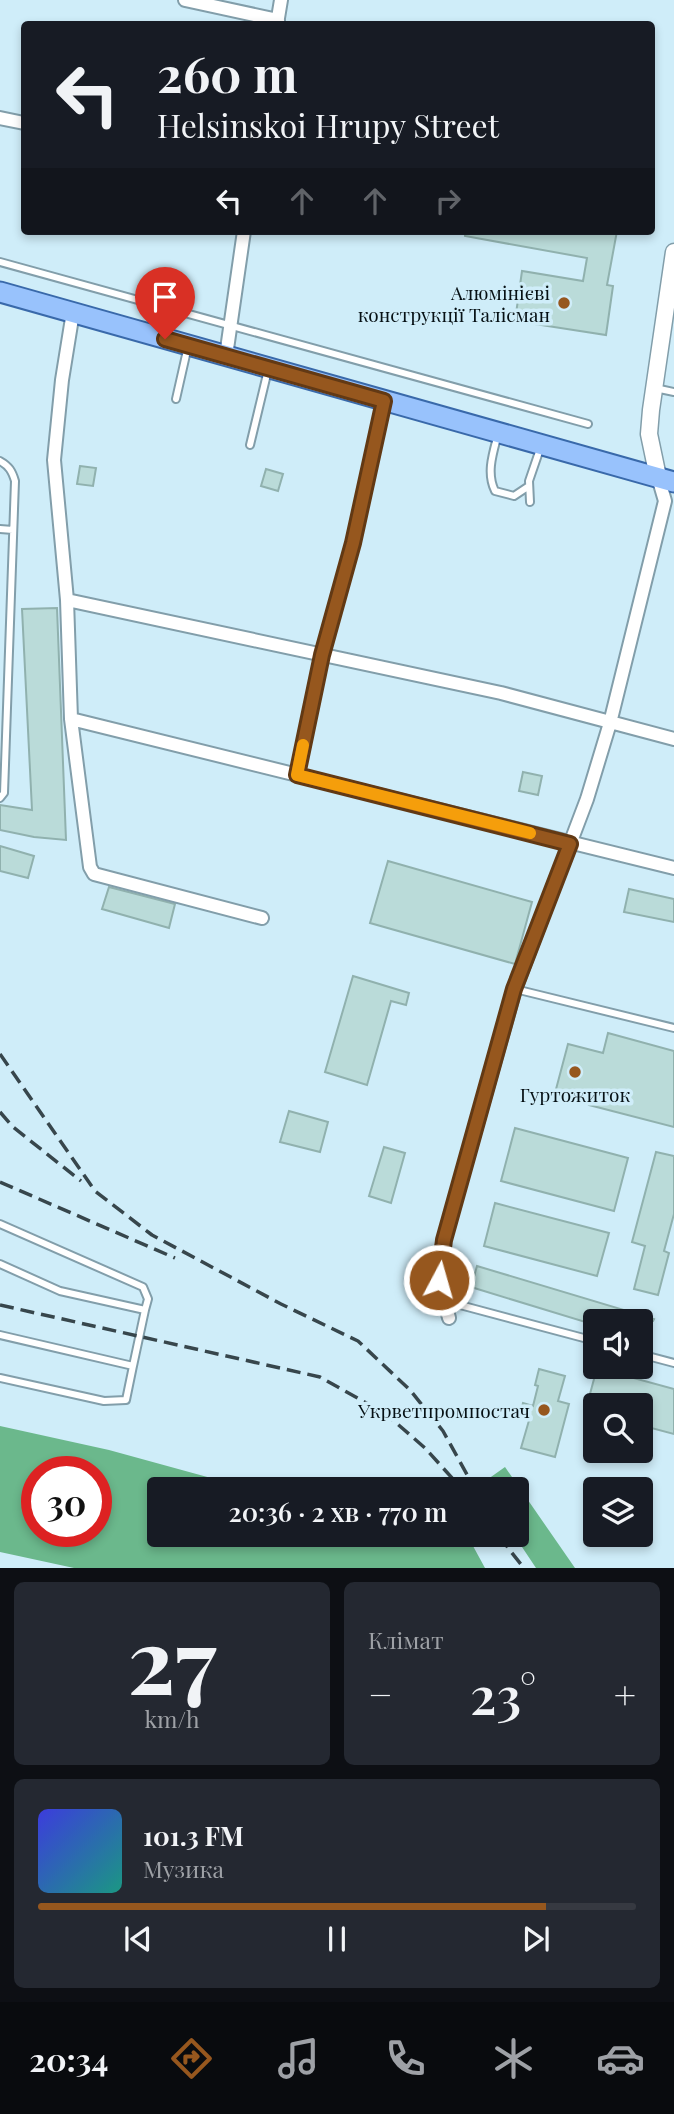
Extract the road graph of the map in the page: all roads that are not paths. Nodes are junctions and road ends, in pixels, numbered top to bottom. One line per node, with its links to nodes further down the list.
1 (186, 0): 3 (street)
2 (281, 0): 4 (street)
3 (274, 21)
4 (278, 21)
5 (0, 118): 6 (street)
6 (21, 122)
7 (243, 235): 13 (street)
8 (674, 252): 10 (street)
9 (0, 262): 13 (lane)
10 (671, 287): 17 (street)
11 (0, 292): 12 (main road)
12 (74, 312): 14 (main road); 31 (street)
13 (231, 326): 15 (street); 21 (lane)
14 (188, 345): 15 (main road); 19 (lane)
15 (226, 356): 16 (main road)
16 (268, 368): 20 (main road); 23 (lane)
17 (654, 388): 18 (lane); 26 (street)
18 (674, 392)
19 (176, 399)
20 (384, 401): 22 (main road); 32 (street)
21 (589, 424)
22 (498, 433): 24 (main road); 27 (lane)
23 (250, 445)
24 (541, 445): 26 (main road); 27 (lane)
25 (0, 461): 30 (lane)
26 (666, 480): 34 (street)
27 (529, 485): 28 (lane)
28 (530, 502)
29 (0, 529): 30 (lane)
30 (13, 530): 37 (lane)
31 (67, 600): 32 (street); 33 (street)
32 (322, 655): 34 (street); 36 (street)
33 (71, 719): 36 (street); 40 (street)
34 (610, 723): 35 (street); 38 (street)
35 (674, 739)
36 (297, 775): 38 (street)
37 (0, 798)
38 (570, 844): 39 (street); 41 (street)
39 (674, 868)
40 (262, 918)
41 (514, 989): 42 (lane); 45 (street)
42 (674, 1028)
43 (0, 1224): 46 (lane)
44 (0, 1264): 46 (lane)
45 (443, 1300): 47 (street); 49 (lane)
46 (145, 1310): 52 (lane)
47 (449, 1318)
48 (0, 1335): 52 (lane)
49 (583, 1338)
50 (653, 1357): 51 (lane)
51 (674, 1363)
52 (133, 1366): 53 (lane)
53 (0, 1378)

